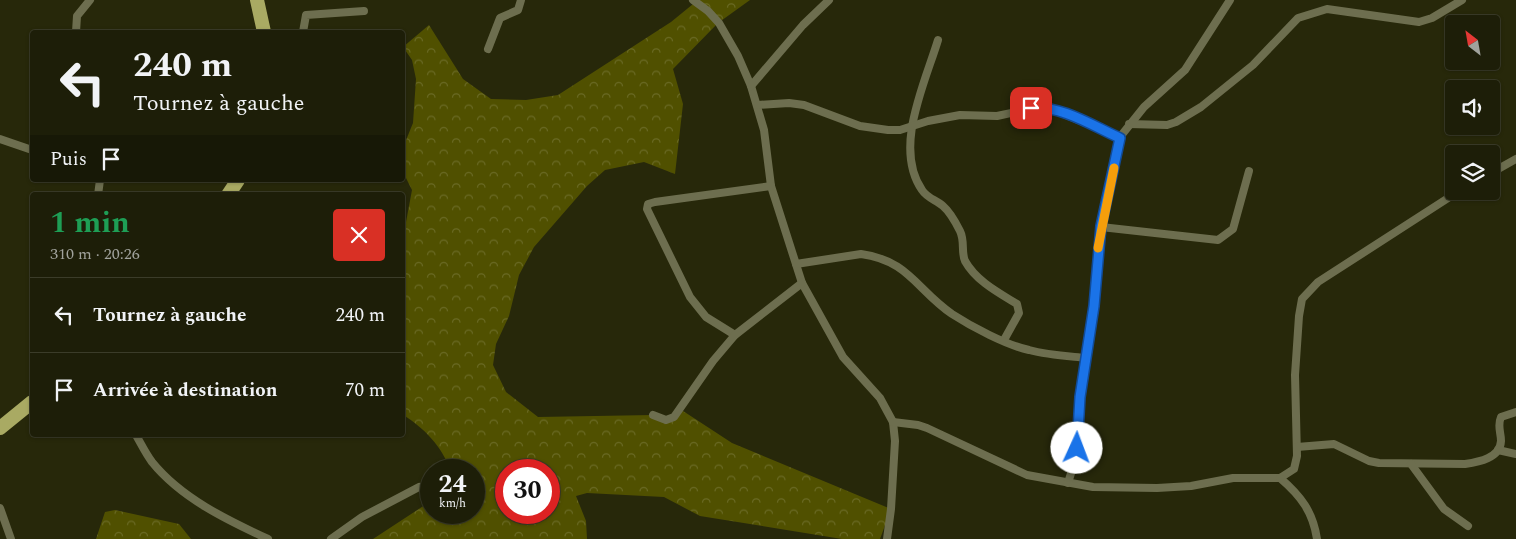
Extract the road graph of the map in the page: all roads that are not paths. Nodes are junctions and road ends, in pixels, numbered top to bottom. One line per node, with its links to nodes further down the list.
1 (90, 0): 9 (street)
2 (257, 0): 10 (highway)
3 (521, 0): 13 (street)
4 (693, 0): 14 (street)
5 (829, 0): 14 (street)
6 (1230, 0): 16 (street)
7 (1462, 0): 16 (street)
8 (364, 11): 11 (street)
9 (76, 30)
10 (264, 30)
11 (304, 30)
12 (938, 40): 17 (street)
13 (488, 49)
14 (750, 86): 15 (street)
15 (758, 104): 17 (street); 24 (street)
16 (1129, 124): 18 (street)
17 (911, 126): 18 (street); 30 (street)
18 (1120, 138): 26 (street)
19 (0, 139): 20 (street)
20 (30, 149)
21 (1516, 159): 22 (street)
22 (1500, 168)
23 (1248, 171): 26 (street)
24 (772, 186): 27 (street); 29 (street)
25 (1445, 200): 38 (street)
26 (1101, 226): 31 (street)
27 (796, 264): 28 (street); 30 (street)
28 (802, 283): 29 (street); 35 (street)
29 (735, 335): 34 (street)
30 (1004, 340): 31 (street)
31 (1086, 358): 43 (street)
32 (30, 404): 36 (highway)
33 (1516, 412): 39 (street)
34 (653, 415)
35 (893, 422): 43 (street); 50 (street)
36 (0, 428)
37 (137, 437): 48 (street)
38 (1297, 447): 41 (street); 42 (street)
39 (1498, 450): 40 (street); 41 (street)
40 (1516, 454)
41 (1411, 464): 46 (street)
42 (1280, 478): 43 (street); 51 (street)
43 (1068, 483)
44 (419, 487): 49 (street)
45 (0, 508): 47 (street)
46 (1468, 526)
47 (11, 539)
48 (268, 539)
49 (331, 539)
50 (886, 539)
51 (1317, 539)

